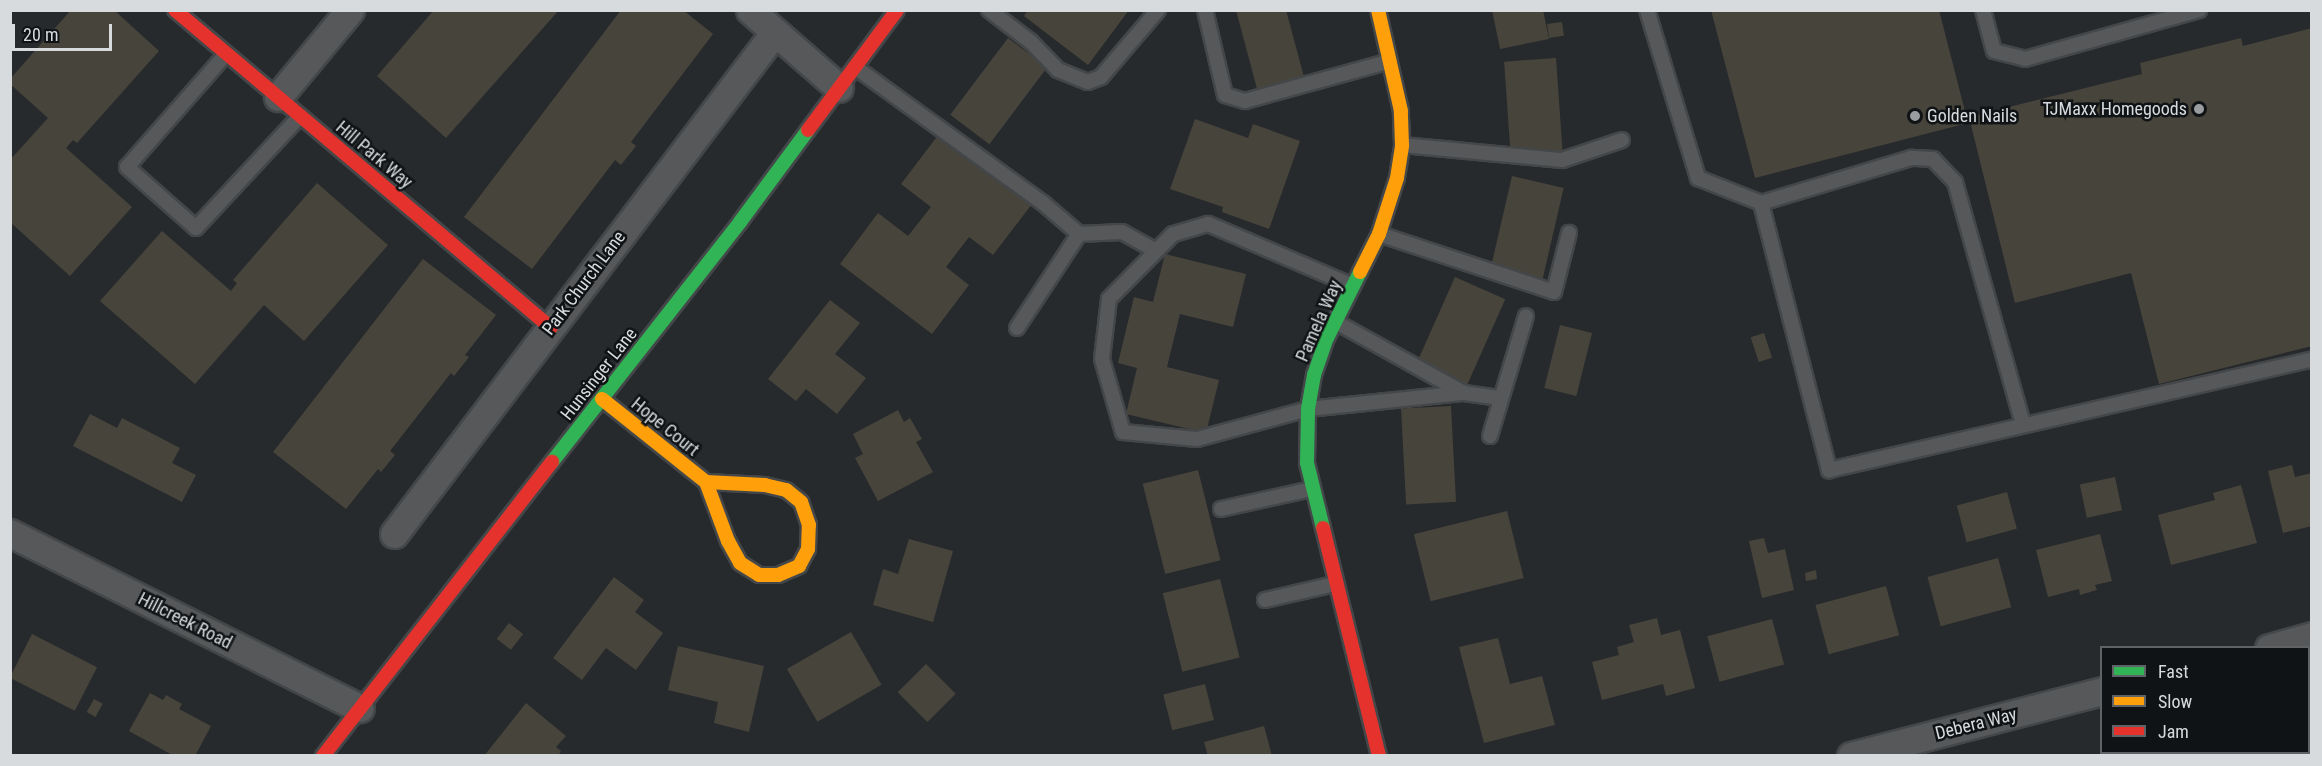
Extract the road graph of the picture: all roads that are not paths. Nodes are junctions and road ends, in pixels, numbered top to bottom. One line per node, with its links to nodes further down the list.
1 (175, 10): 15 (street, Hill Park Way)
2 (350, 10): 18 (street)
3 (750, 10): 14 (street)
4 (875, 10): 13 (lane)
5 (897, 10): 13 (street, Hunsinger Lane)
6 (989, 10): 7 (lane)
7 (1158, 10)
8 (1205, 10): 16 (lane)
9 (1378, 10): 16 (street, Pamela Way)
10 (1647, 10): 22 (lane)
11 (1983, 10): 12 (lane)
12 (2199, 10)
13 (889, 22): 17 (street, Hunsinger Lane)
14 (775, 32): 17 (street); 30 (street, Park Church Lane)
15 (226, 54): 18 (street, Hill Park Way); 19 (lane)
16 (1391, 61): 21 (street, Pamela Way)
17 (847, 78): 24 (lane); 35 (street, Hunsinger Lane)
18 (278, 98): 19 (street, Hill Park Way)
19 (300, 116): 30 (street, Hill Park Way)
20 (1622, 140): 21 (lane)
21 (1402, 145): 25 (street, Pamela Way)
22 (1761, 203): 37 (lane); 37 (lane)
23 (1569, 233): 25 (lane)
24 (1079, 234): 26 (lane); 31 (lane)
25 (1379, 234): 27 (street, Pamela Way)
26 (1156, 251): 27 (lane); 36 (lane)
27 (1353, 286): 29 (street, Pamela Way)
28 (1527, 316): 34 (lane)
29 (1335, 322): 33 (lane); 36 (street, Pamela Way)
30 (551, 328): 43 (street, Park Church Lane)
31 (1017, 328)
32 (2312, 359): 37 (lane)
33 (1464, 393): 34 (lane); 36 (lane)
34 (1501, 398): 38 (lane)
35 (602, 399): 39 (street, Hope Court); 49 (street, Hunsinger Lane)
36 (1308, 409): 40 (street, Pamela Way)
37 (2023, 424)
38 (1490, 435)
39 (706, 483): 39 (street)
40 (1312, 489): 41 (lane); 44 (street, Pamela Way)
41 (1221, 509)
42 (10, 533): 49 (street, Hillcreek Road)
43 (394, 534)
44 (1335, 584): 45 (lane); 51 (street, Pamela Way)
45 (1265, 600)
46 (2312, 636): 47 (street)
47 (2276, 646)
48 (2100, 692): 52 (street, Debera Way)
49 (360, 708): 50 (street, Hunsinger Lane)
50 (323, 756)
51 (1379, 756)
52 (1851, 756)

